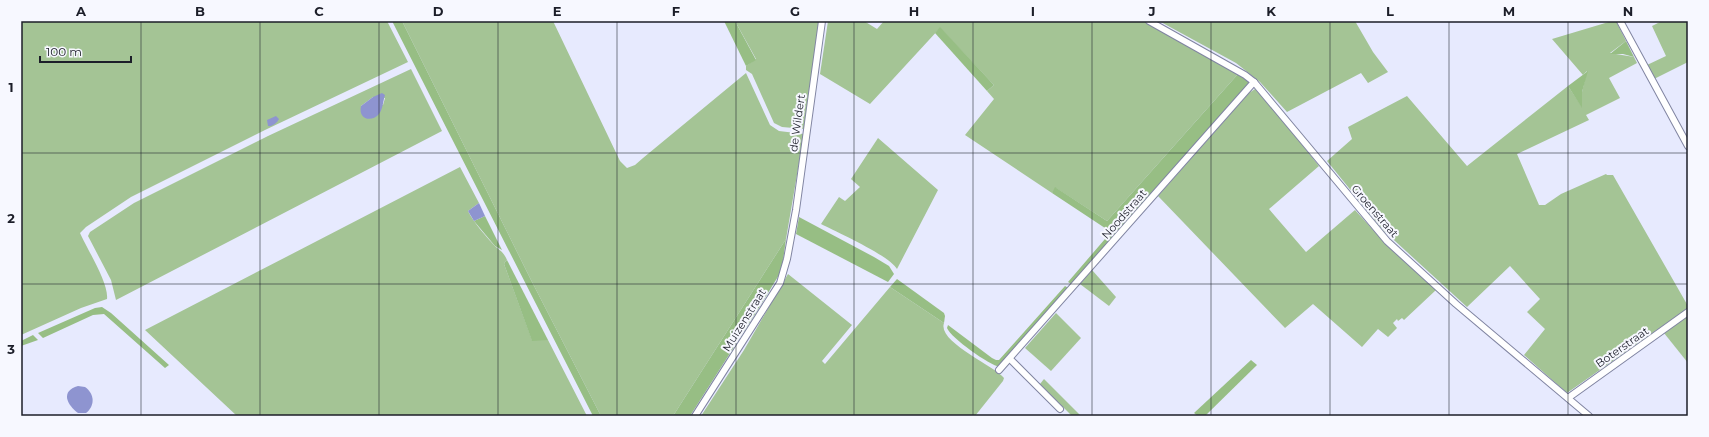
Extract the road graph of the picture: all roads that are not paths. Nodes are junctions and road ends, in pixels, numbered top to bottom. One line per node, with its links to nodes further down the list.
1 (822, 21): 6 (street, de Wildert)
2 (1149, 21): 4 (street, Groenstraat)
3 (1620, 21): 5 (street)
4 (1254, 82): 8 (street, Noodstraat); 10 (street, Groenstraat)
5 (1688, 146)
6 (792, 228): 12 (street, Muizenstraat)
7 (1688, 312): 10 (street, Boterstraat)
8 (1010, 359): 9 (street, Noodstraat); 11 (street)
9 (999, 370)
10 (1568, 398): 13 (street, Groenstraat)
11 (1060, 409)
12 (696, 416)
13 (1590, 416)

